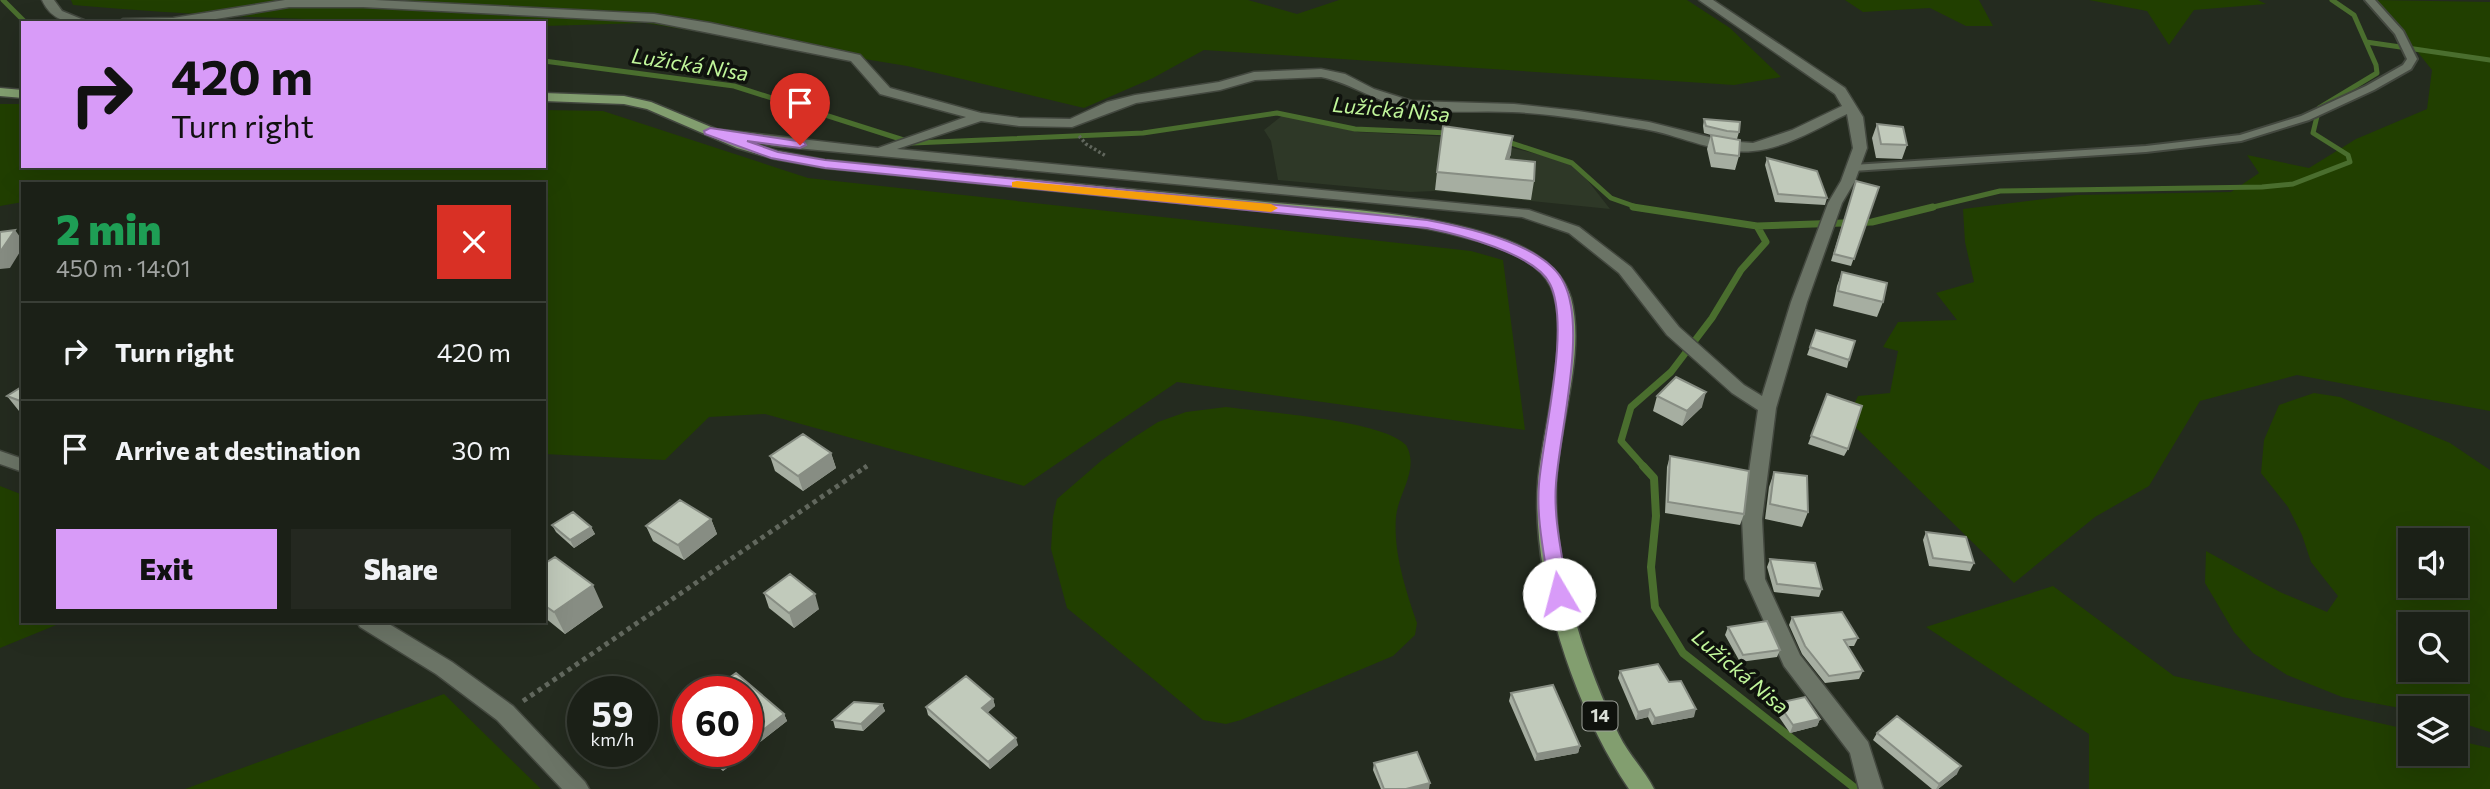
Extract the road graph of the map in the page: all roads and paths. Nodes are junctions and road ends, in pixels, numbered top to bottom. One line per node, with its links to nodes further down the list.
1 (48, 0): 4 (street)
2 (1705, 0): 9 (street)
3 (2370, 0): 14 (lane)
4 (77, 21)
5 (179, 21): 10 (street)
6 (0, 92): 7 (main road)
7 (21, 93)
8 (546, 97): 12 (main road, 14)
9 (1850, 107): 11 (street); 14 (street)
10 (980, 117): 11 (street); 13 (street)
11 (1072, 123): 15 (path)
12 (710, 131): 13 (street); 23 (main road, 14)
13 (873, 152): 15 (street)
14 (1853, 168): 16 (street)
15 (1148, 177): 16 (street)
16 (1767, 408): 24 (street)
17 (0, 457): 18 (street)
18 (21, 465)
19 (867, 466): 21 (path)
20 (370, 623): 21 (street)
21 (505, 713): 22 (street)
22 (578, 789)
23 (1643, 789)
24 (1871, 789)

